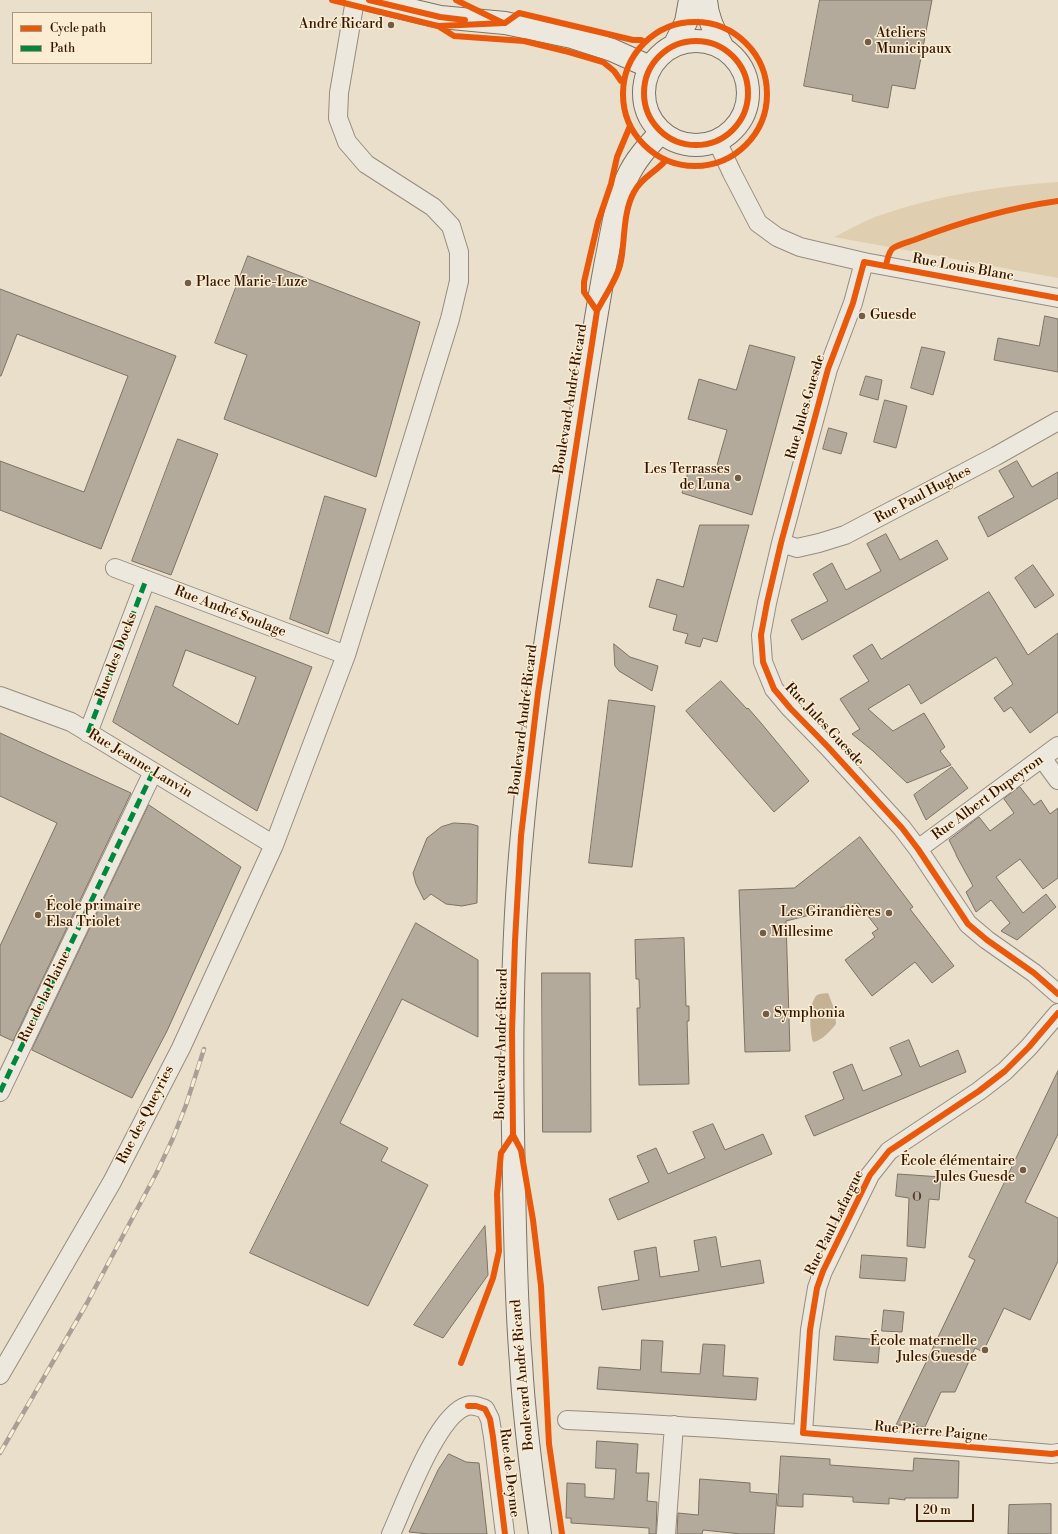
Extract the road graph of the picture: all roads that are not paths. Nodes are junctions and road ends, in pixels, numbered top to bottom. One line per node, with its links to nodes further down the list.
1 (355, 0): 18 (street, Rue des Queyries)
2 (369, 0): 6 (main road)
3 (429, 0): 6 (main road)
4 (690, 0): 7 (main road)
5 (706, 0): 8 (main road)
6 (505, 23): 9 (main road)
7 (675, 44): 8 (main road); 9 (main road)
8 (723, 48): 11 (main road)
9 (650, 67): 10 (main road)
10 (661, 132): 11 (main road); 37 (main road, Boulevard André Ricard)
11 (717, 141): 12 (street)
12 (864, 262): 13 (street, Rue Louis Blanc); 15 (street, Rue Jules Guesde)
13 (1058, 298)
14 (1058, 421): 15 (street, Rue Paul Hughes)
15 (781, 543): 26 (street, Rue Jules Guesde)
16 (115, 568): 17 (street, Rue André Soulage)
17 (146, 580): 18 (street, Rue André Soulage); 20 (street, Rue des Docks)
18 (346, 655): 25 (street, Rue des Queyries)
19 (0, 696): 20 (street, Rue Jeanne Lanvin)
20 (88, 733): 23 (street, Rue Jeanne Lanvin)
21 (1058, 746): 22 (street, Rue Albert Dupeyron)
22 (1042, 758): 24 (street); 26 (street, Rue Albert Dupeyron)
23 (153, 772): 25 (street, Rue Jeanne Lanvin); 29 (street, Rue de la Plaine)
24 (1058, 780)
25 (274, 845): 30 (street, Rue des Queyries)
26 (918, 849): 27 (street, Rue Jules Guesde)
27 (1058, 994)
28 (1058, 1014): 33 (street, Rue Paul Lafargue)
29 (0, 1092)
30 (0, 1375)
31 (567, 1420): 32 (street, Rue Pierre Paigne)
32 (674, 1425): 33 (street, Rue Pierre Paigne); 38 (street)
33 (802, 1433): 34 (street, Rue Pierre Paigne)
34 (1058, 1453)
35 (391, 1534): 36 (street, Rue de Deyme)
36 (505, 1534)
37 (540, 1534)
38 (666, 1534)

